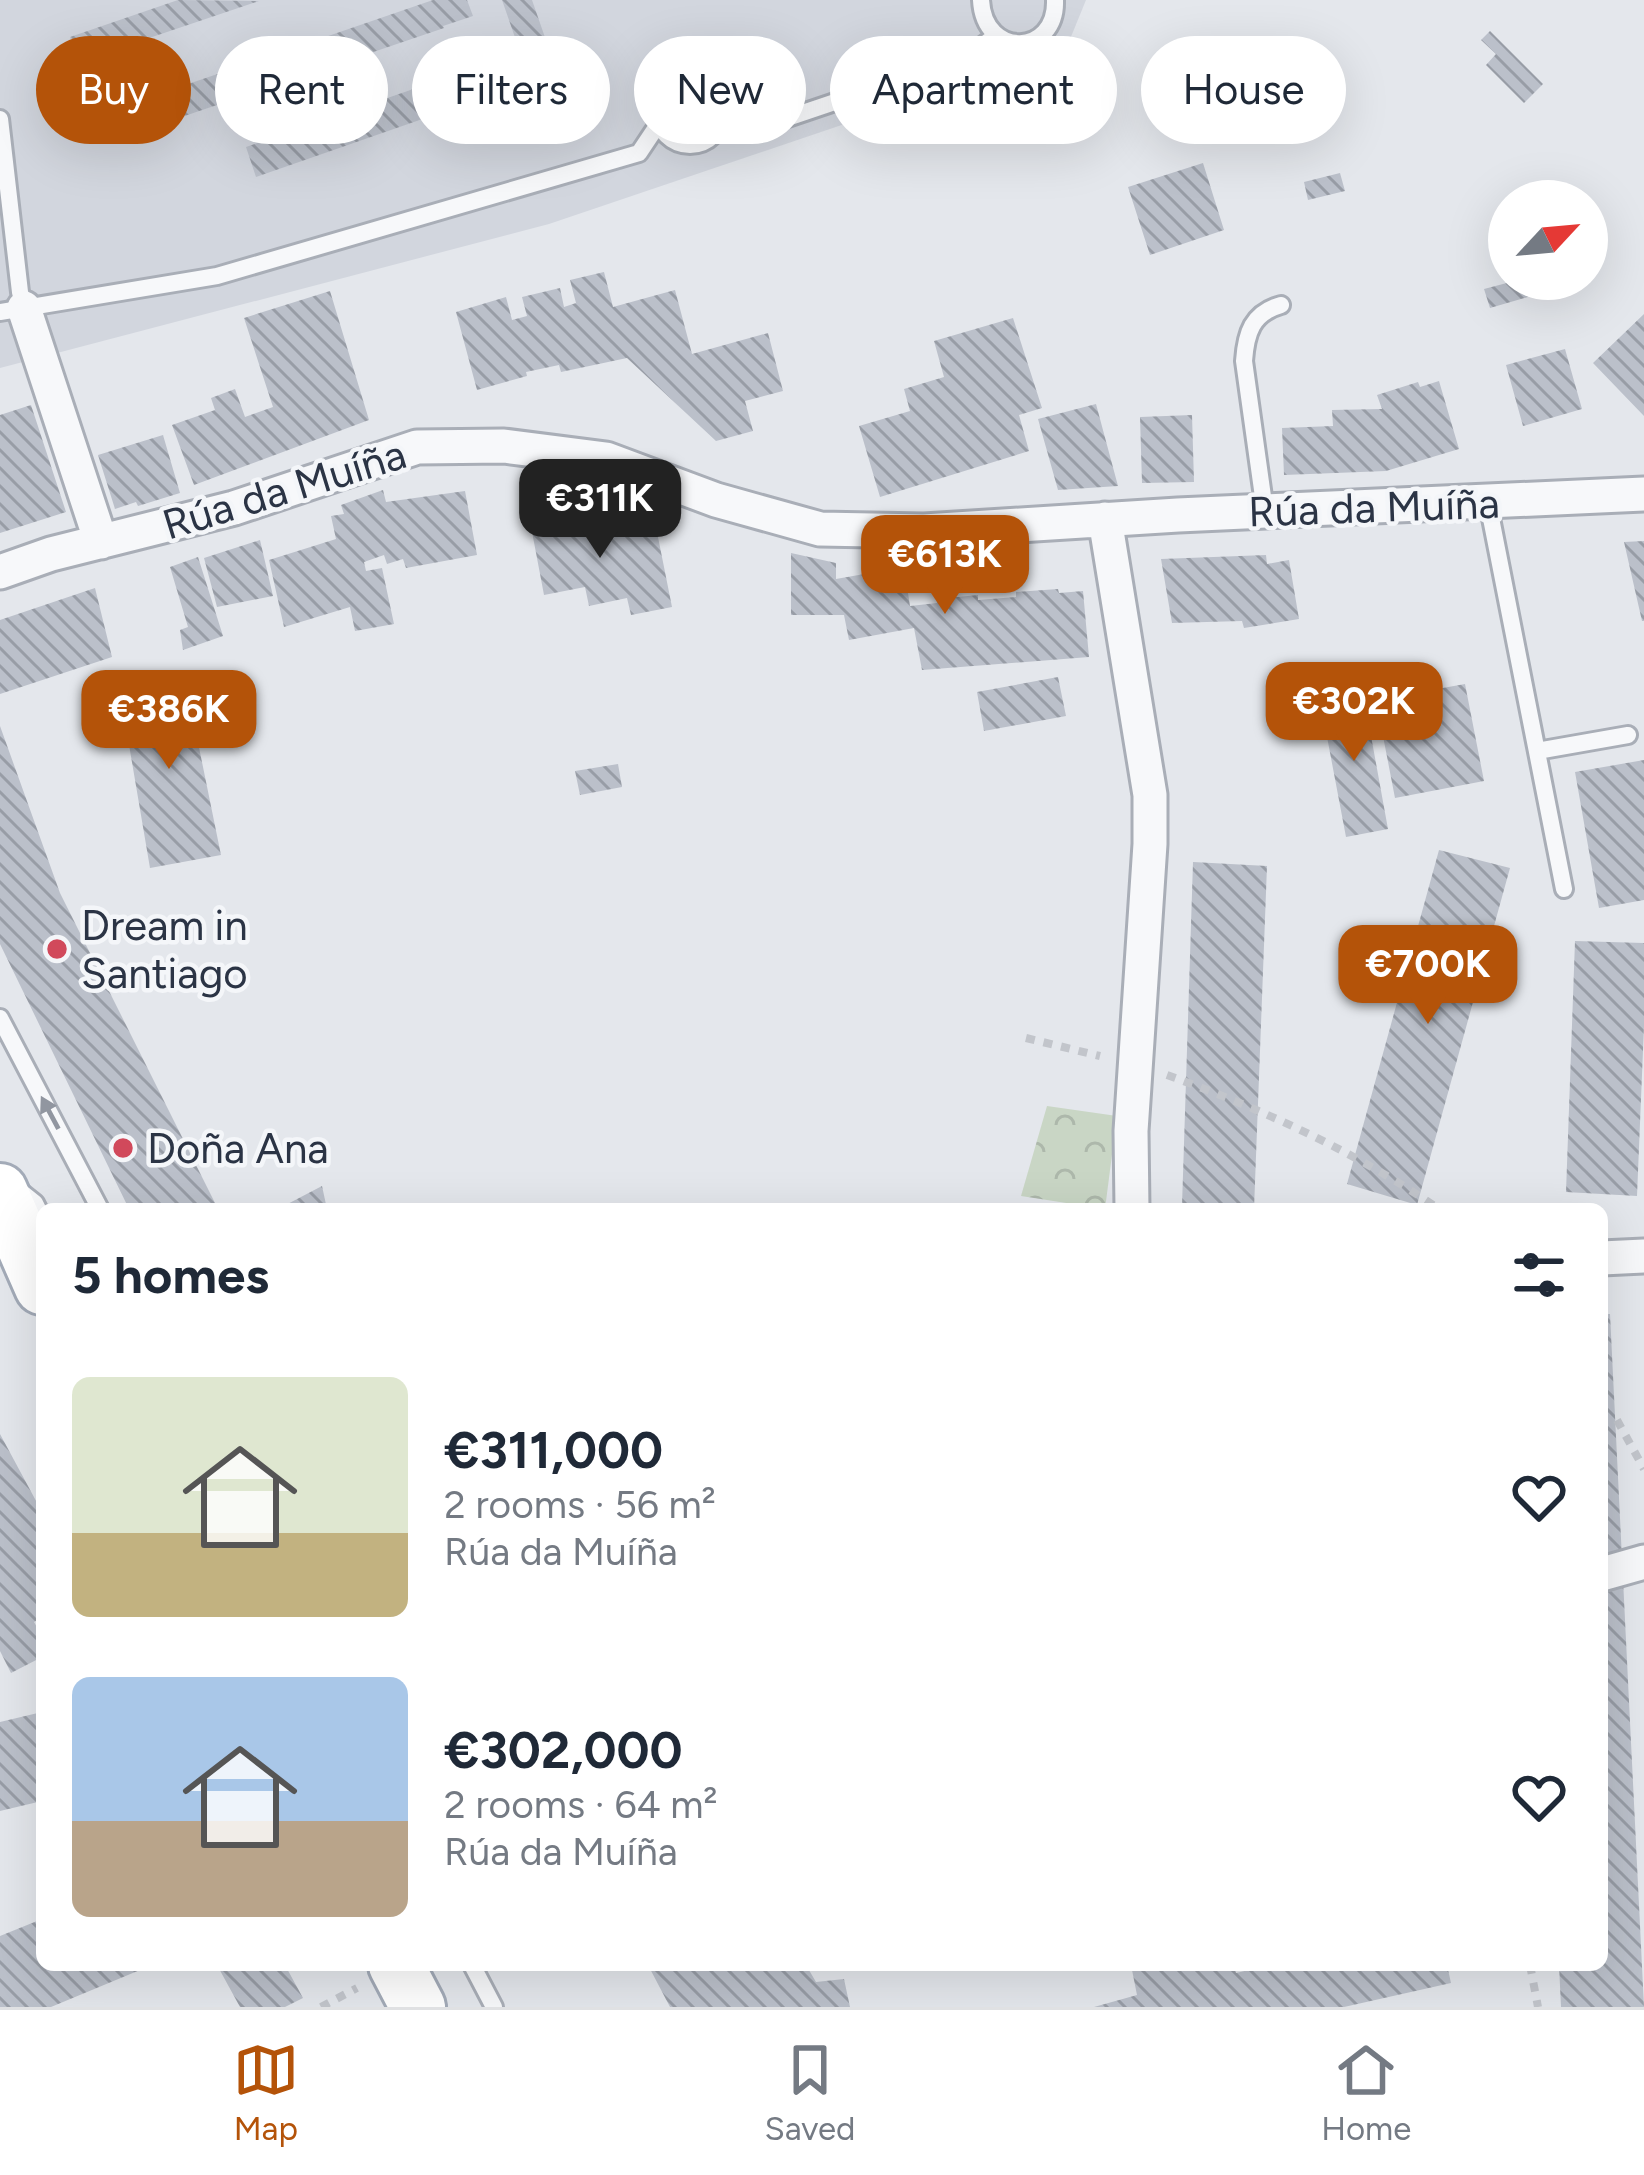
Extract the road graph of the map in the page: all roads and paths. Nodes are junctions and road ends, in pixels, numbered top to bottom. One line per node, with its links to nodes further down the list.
1 (981, 0): 3 (lane)
2 (1055, 0): 4 (lane)
3 (994, 36)
4 (1041, 36)
5 (0, 119): 8 (lane)
6 (645, 144): 8 (lane)
7 (1281, 305): 11 (lane)
8 (12, 310): 13 (street)
9 (1644, 494): 10 (street, Rúa da Muíña)
10 (1488, 503): 11 (street, Rúa da Muíña); 16 (lane)
11 (1265, 511): 12 (street, Rúa da Muíña)
12 (1105, 519): 13 (street, Rúa da Muíña); 23 (street)
13 (101, 542): 14 (street, Rúa da Muíña)
14 (0, 572)
15 (1628, 735): 16 (lane)
16 (1537, 752): 17 (lane)
17 (1564, 890)
18 (0, 1018): 22 (lane, one-way to 18)
19 (1173, 1077): 24 (path)
20 (0, 1170): 25 (lane)
21 (0, 1191): 29 (main road)
22 (97, 1203)
23 (1132, 1203)
24 (1429, 1203)
25 (36, 1205)
26 (0, 1222): 30 (main road)
27 (1644, 1256): 28 (street)
28 (1608, 1258)
29 (36, 1275)
30 (36, 1279)
31 (1617, 1420): 32 (path)
32 (1644, 1469)
33 (1644, 1562): 34 (street)
34 (1608, 1572)
35 (475, 1971): 39 (lane)
36 (1531, 1971): 40 (path)
37 (396, 1984): 38 (path)
38 (321, 2007)
39 (494, 2007)
40 (1538, 2007)

